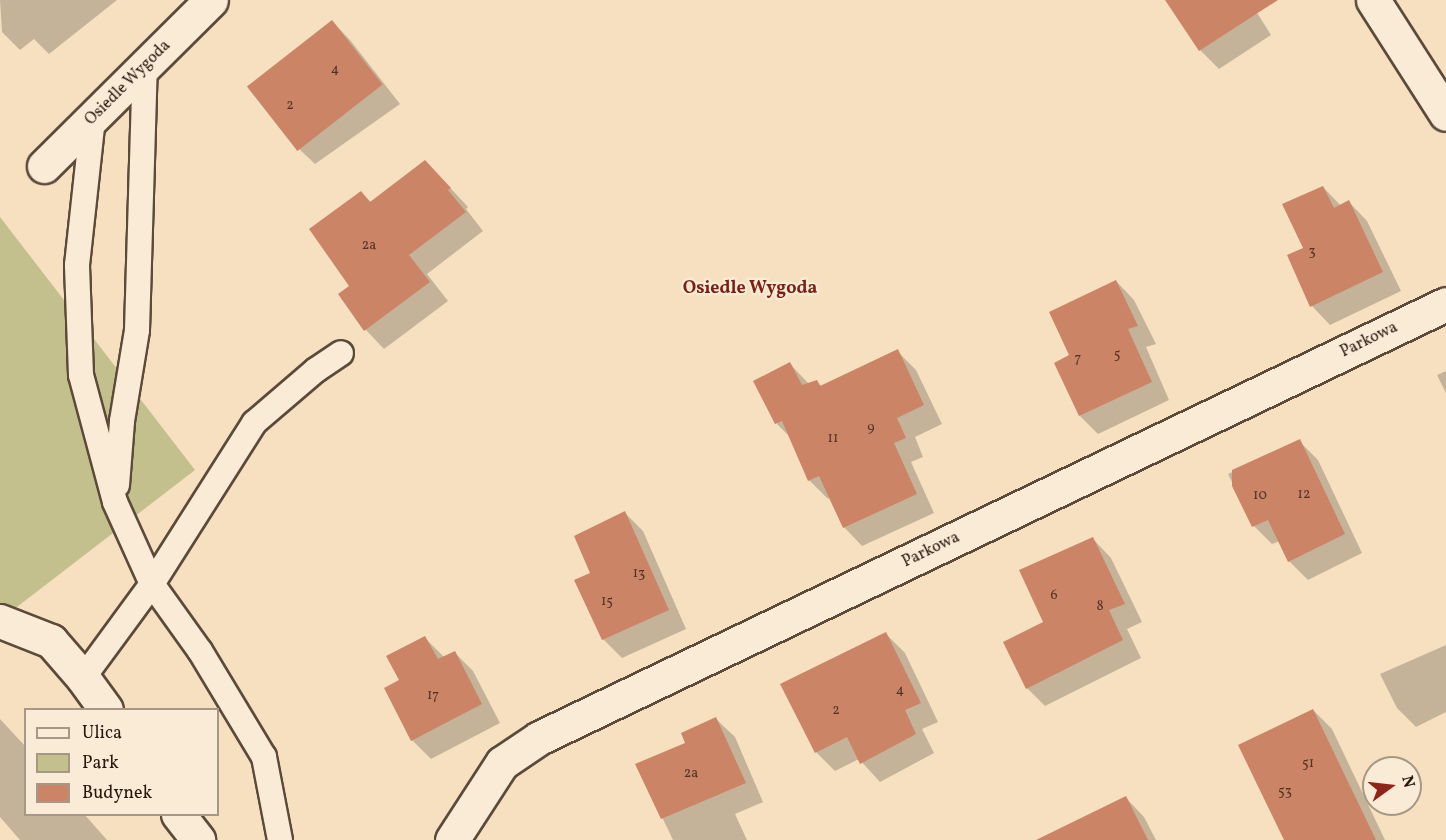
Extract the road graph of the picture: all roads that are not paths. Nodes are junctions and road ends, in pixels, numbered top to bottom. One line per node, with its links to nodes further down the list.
1 (212, 0): 3 (street, Osiedle Wygoda)
2 (1373, 0): 4 (street)
3 (145, 66): 5 (street, Osiedle Wygoda); 9 (lane)
4 (1446, 114)
5 (93, 118): 6 (street, Osiedle Wygoda); 9 (lane)
6 (44, 166)
7 (1446, 304): 17 (street, Parkowa)
8 (341, 353): 10 (lane)
9 (116, 502): 10 (lane)
10 (152, 584): 12 (lane); 16 (lane)
11 (0, 621): 12 (street)
12 (84, 678): 13 (street)
13 (105, 708)
14 (180, 816): 15 (street)
15 (198, 840)
16 (280, 840)
17 (452, 840)

